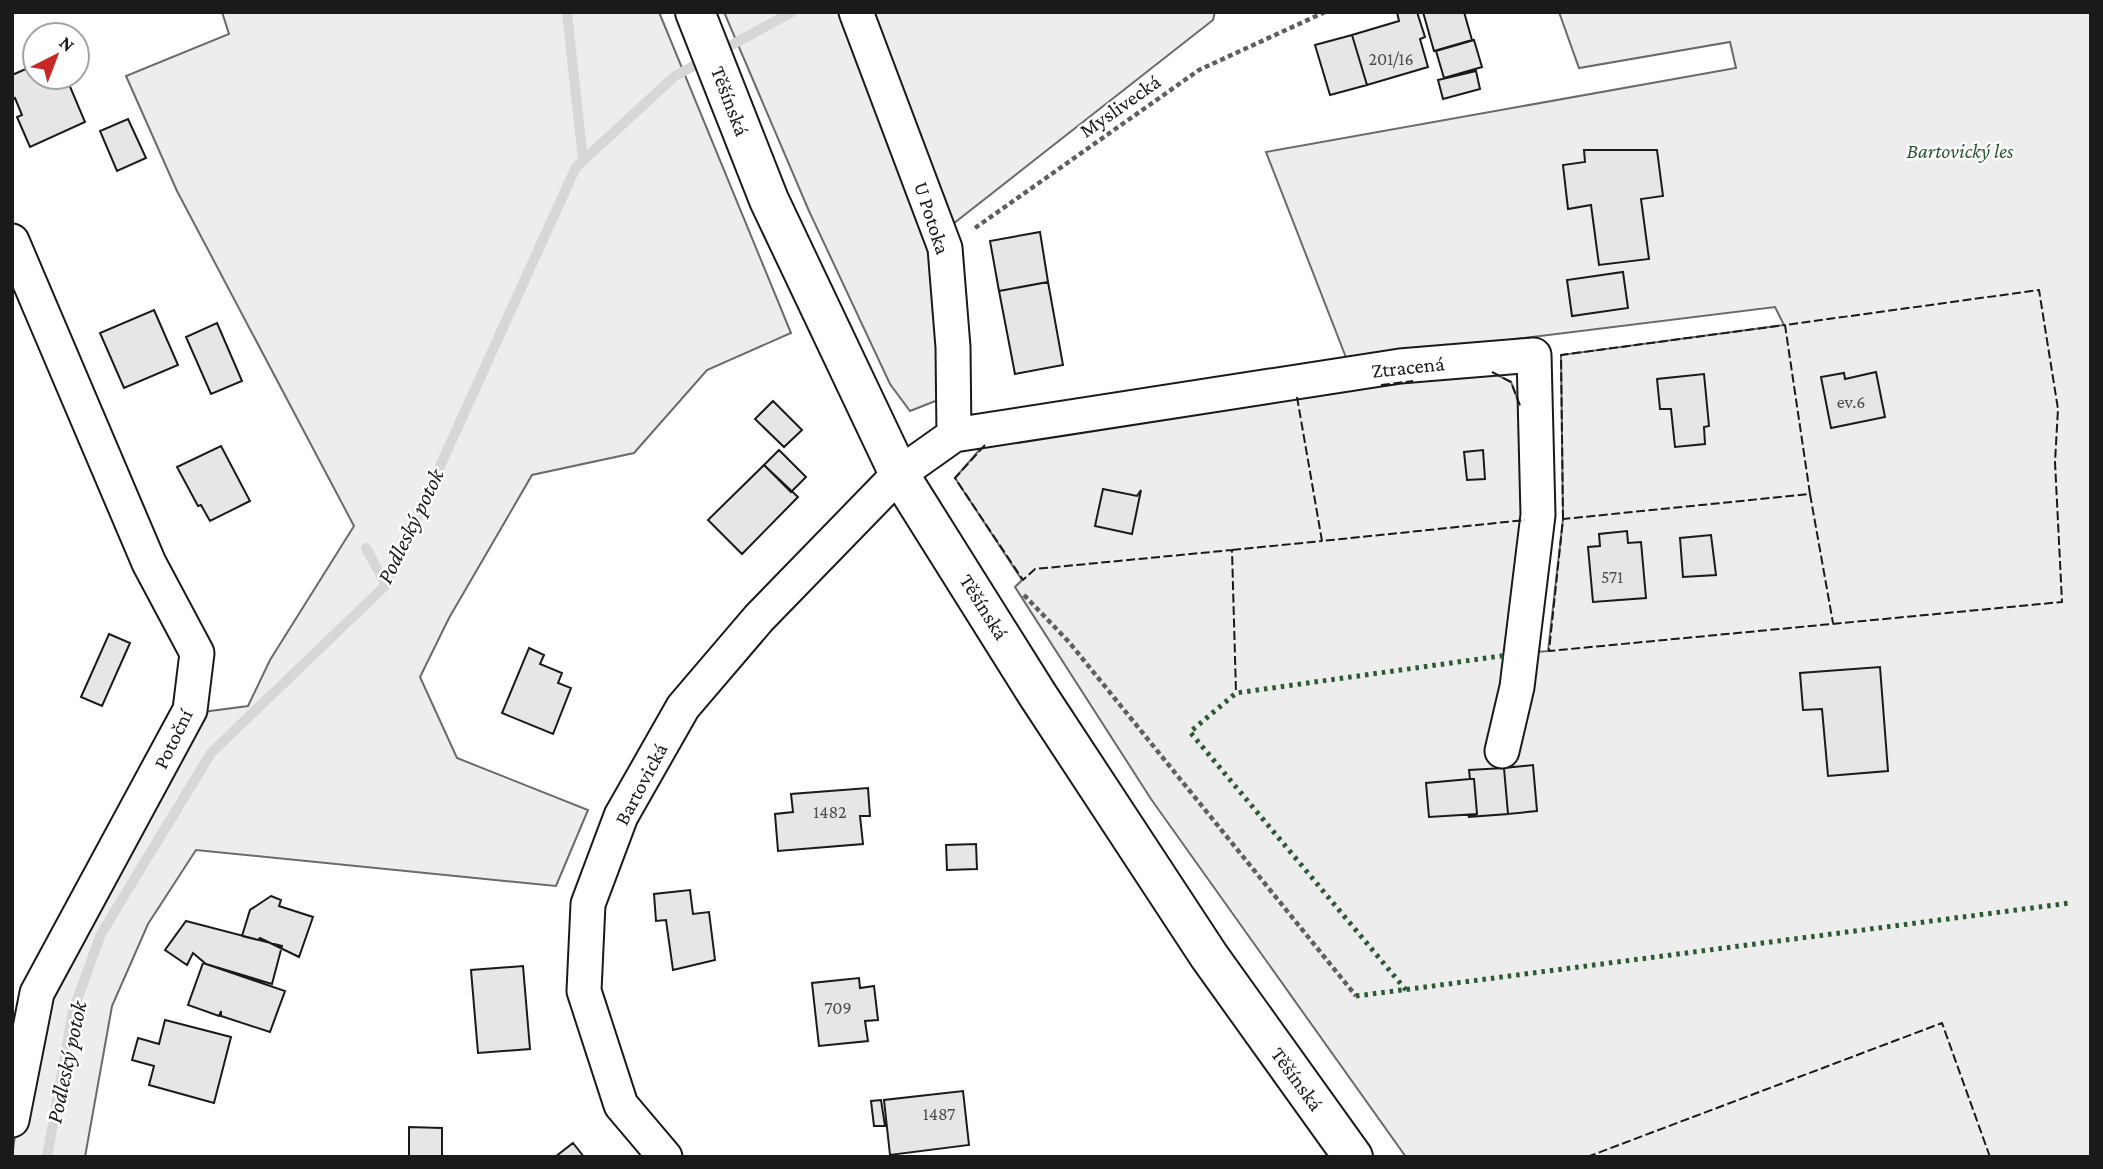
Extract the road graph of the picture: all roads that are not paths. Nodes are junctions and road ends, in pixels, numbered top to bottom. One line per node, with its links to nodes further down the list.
1 (695, 12): 5 (main road, Těšínská)
2 (856, 12): 4 (street, U Potoka)
3 (12, 241): 7 (street, Potoční)
4 (954, 435): 5 (street, Ztracená); 6 (street, Ztracená)
5 (899, 474): 8 (street, Bartovická); 9 (main road, Těšínská)
6 (1502, 751)
7 (12, 1120)
8 (665, 1157)
9 (1353, 1157)

